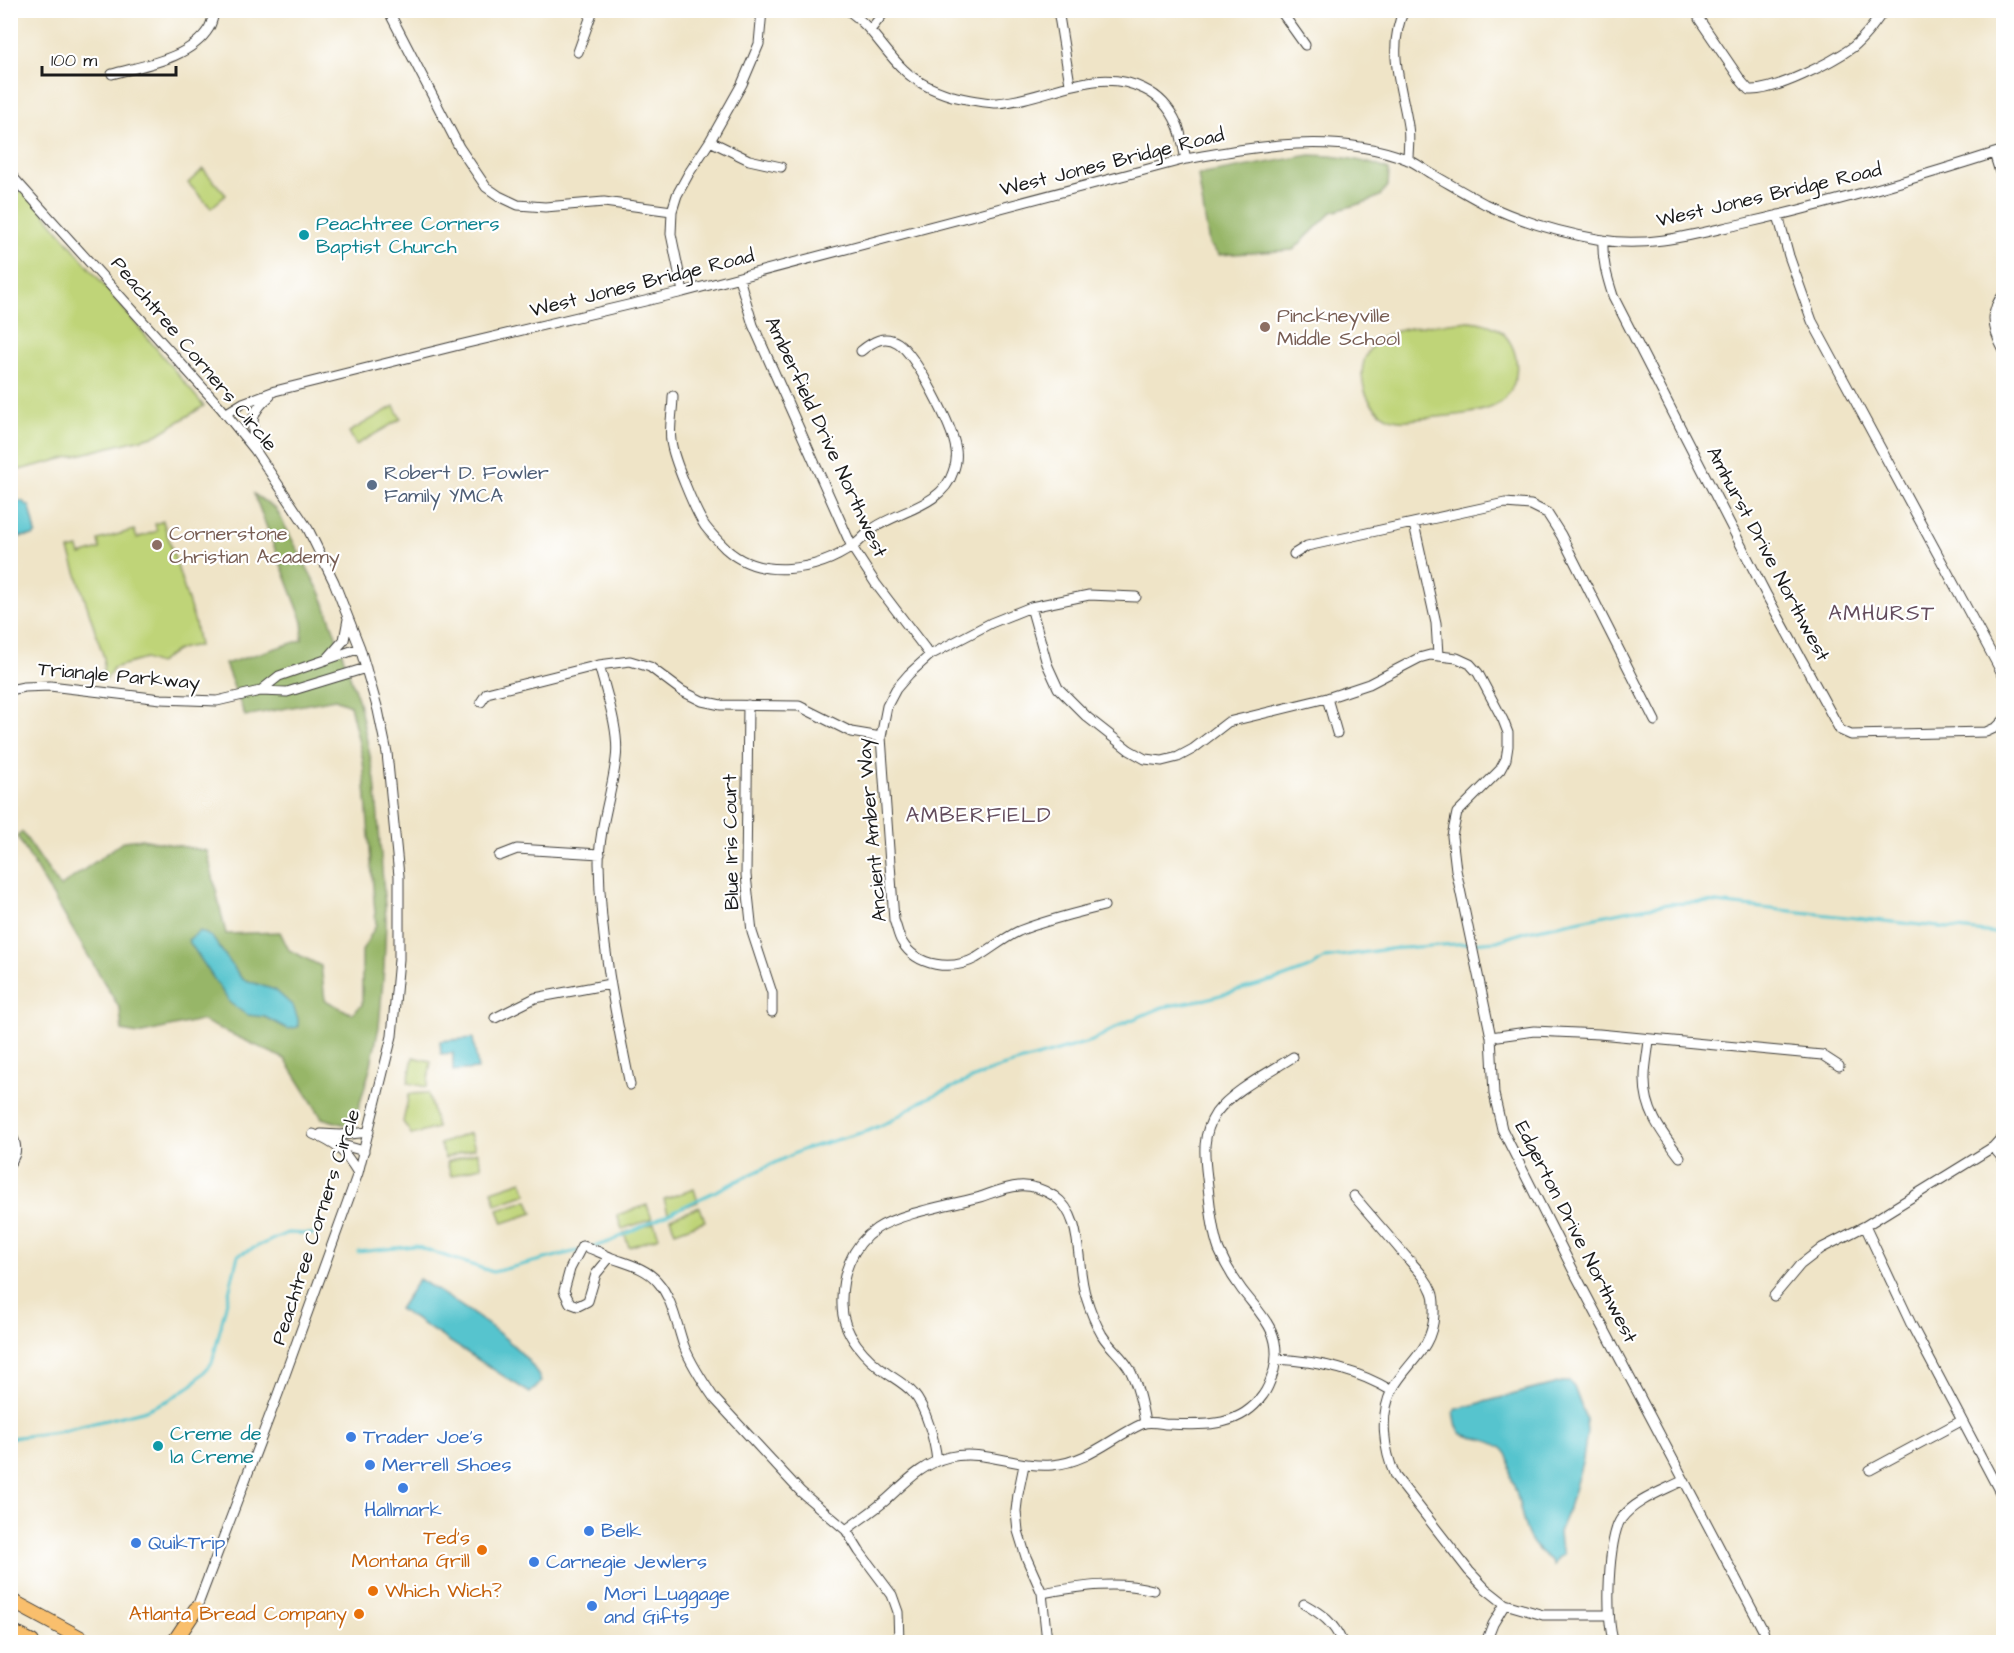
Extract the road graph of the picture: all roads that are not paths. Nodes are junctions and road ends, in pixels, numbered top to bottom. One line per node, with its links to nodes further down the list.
1 (215, 10): 15 (street)
2 (388, 10): 24 (street)
3 (593, 10): 14 (street)
4 (762, 10): 17 (street)
5 (848, 10): 12 (street)
6 (886, 10): 12 (street)
7 (1058, 10): 16 (street)
8 (1280, 10): 13 (street)
9 (1404, 10): 20 (street)
10 (1884, 10): 11 (street)
11 (1699, 20)
12 (871, 29): 16 (street)
13 (1305, 45)
14 (579, 52)
15 (112, 74)
16 (1070, 84): 19 (street)
17 (710, 141): 21 (street); 24 (street)
18 (1999, 151): 23 (street); 25 (street, West Jones Bridge Road)
19 (1186, 159): 20 (street, West Jones Bridge Road); 27 (street, West Jones Bridge Road)
20 (1408, 160): 26 (street, West Jones Bridge Road)
21 (781, 167)
22 (10, 174): 34 (street, Peachtree Corners Circle)
23 (2004, 185)
24 (672, 211): 28 (street)
25 (1778, 215): 26 (street, West Jones Bridge Road); 48 (street)
26 (1604, 240): 54 (street, Amhurst Drive Northwest)
27 (739, 278): 28 (street, West Jones Bridge Road); 37 (street, Amberfield Drive Northwest)
28 (683, 292): 32 (street, West Jones Bridge Road)
29 (2004, 294): 31 (street)
30 (861, 351): 37 (street)
31 (2004, 351)
32 (275, 392): 34 (street, West Jones Bridge Road); 35 (street)
33 (674, 396): 37 (street)
34 (225, 414): 35 (street, Peachtree Corners Circle)
35 (255, 450): 41 (street, Peachtree Corners Circle)
36 (1414, 524): 38 (street); 44 (street); 55 (street)
37 (852, 547): 43 (street, Amberfield Drive Northwest)
38 (1294, 554)
39 (1136, 597): 40 (street, Ancient Amber Way)
40 (1031, 607): 43 (street, Ancient Amber Way); 51 (street)
41 (348, 616): 42 (street, Peachtree Corners Circle); 45 (street)
42 (360, 648): 45 (street, Triangle Parkway); 47 (street, Peachtree Corners Circle)
43 (930, 655): 57 (street, Ancient Amber Way)
44 (1438, 655): 51 (street); 64 (street, Edgerton Drive Northwest)
45 (326, 660): 50 (street, Triangle Parkway)
46 (599, 665): 52 (street); 53 (street); 58 (street)
47 (366, 668): 50 (street, Triangle Parkway); 69 (street, Peachtree Corners Circle)
48 (2004, 677)
49 (10, 690): 50 (street, Triangle Parkway)
50 (260, 691)
51 (1327, 698): 56 (street)
52 (481, 702)
53 (748, 705): 57 (street); 62 (street, Blue Iris Court)
54 (2004, 720)
55 (1655, 721)
56 (1337, 733)
57 (880, 737): 60 (street, Ancient Amber Way)
58 (600, 854): 59 (street); 61 (street)
59 (499, 856)
60 (1104, 906)
61 (610, 984): 63 (street); 68 (street)
62 (772, 1012)
63 (495, 1018)
64 (1491, 1037): 65 (street); 90 (street, Edgerton Drive Northwest)
65 (1648, 1040): 67 (street); 75 (street)
66 (1293, 1057): 83 (street)
67 (1839, 1066)
68 (630, 1085)
69 (369, 1132): 72 (street); 74 (street, Peachtree Corners Circle)
70 (10, 1133): 77 (street)
71 (2004, 1135): 73 (street)
72 (332, 1142): 74 (street); 78 (street)
73 (1993, 1148): 76 (street); 80 (street)
74 (364, 1151): 78 (street, Peachtree Corners Circle)
75 (1680, 1157)
76 (2004, 1160)
77 (10, 1163)
78 (358, 1173): 98 (street, Peachtree Corners Circle)
79 (1354, 1196): 84 (street)
80 (1865, 1226): 82 (street); 85 (street)
81 (610, 1257): 81 (street); 92 (street)
82 (1774, 1296)
83 (1276, 1359): 84 (street); 86 (street)
84 (1392, 1391): 97 (street)
85 (1961, 1421): 89 (street); 91 (street)
86 (1145, 1423): 87 (street); 88 (street)
87 (937, 1461): 88 (street); 92 (street)
88 (1024, 1465): 94 (street)
89 (1870, 1470)
90 (1684, 1480): 99 (street); 110 (street, Edgerton Drive Northwest)
91 (2004, 1500)
92 (846, 1530): 105 (street)
93 (1153, 1590): 94 (street)
94 (1042, 1593): 106 (street)
95 (10, 1600): 102 (highway)
96 (1304, 1604): 107 (street)
97 (1505, 1604): 99 (street); 108 (street)
98 (196, 1609): 103 (highway); 104 (street, Peachtree Corners Circle)
99 (1608, 1615): 109 (street)
100 (10, 1632): 101 (highway)
101 (32, 1642)
102 (88, 1642)
103 (174, 1642)
104 (183, 1642)
105 (899, 1642)
106 (1049, 1642)
107 (1342, 1642)
108 (1486, 1642)
109 (1614, 1642)
110 (1766, 1642)

